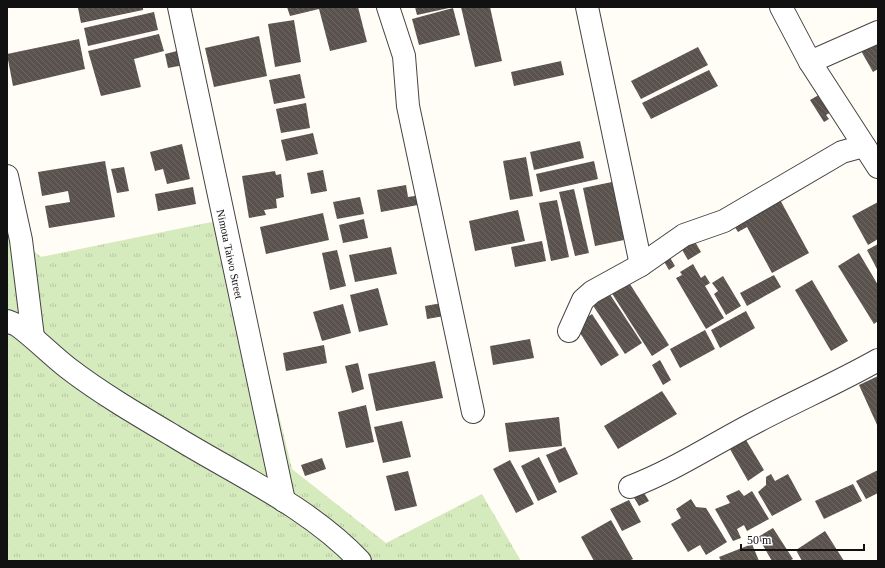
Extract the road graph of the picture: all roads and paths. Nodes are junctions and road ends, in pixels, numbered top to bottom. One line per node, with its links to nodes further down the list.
1 (179, 7): 16 (street, Nimota Taiwo Street)
2 (388, 7): 14 (street)
3 (587, 7): 9 (street)
4 (781, 7): 6 (street)
5 (878, 32): 6 (street)
6 (810, 62): 7 (street)
7 (872, 153): 9 (street)
8 (7, 176): 12 (street)
9 (641, 265): 11 (street)
10 (7, 321): 12 (street)
11 (569, 331)
12 (33, 337): 16 (street)
13 (878, 360): 15 (street)
14 (473, 412)
15 (630, 487)
16 (284, 502): 17 (street)
17 (360, 561)

